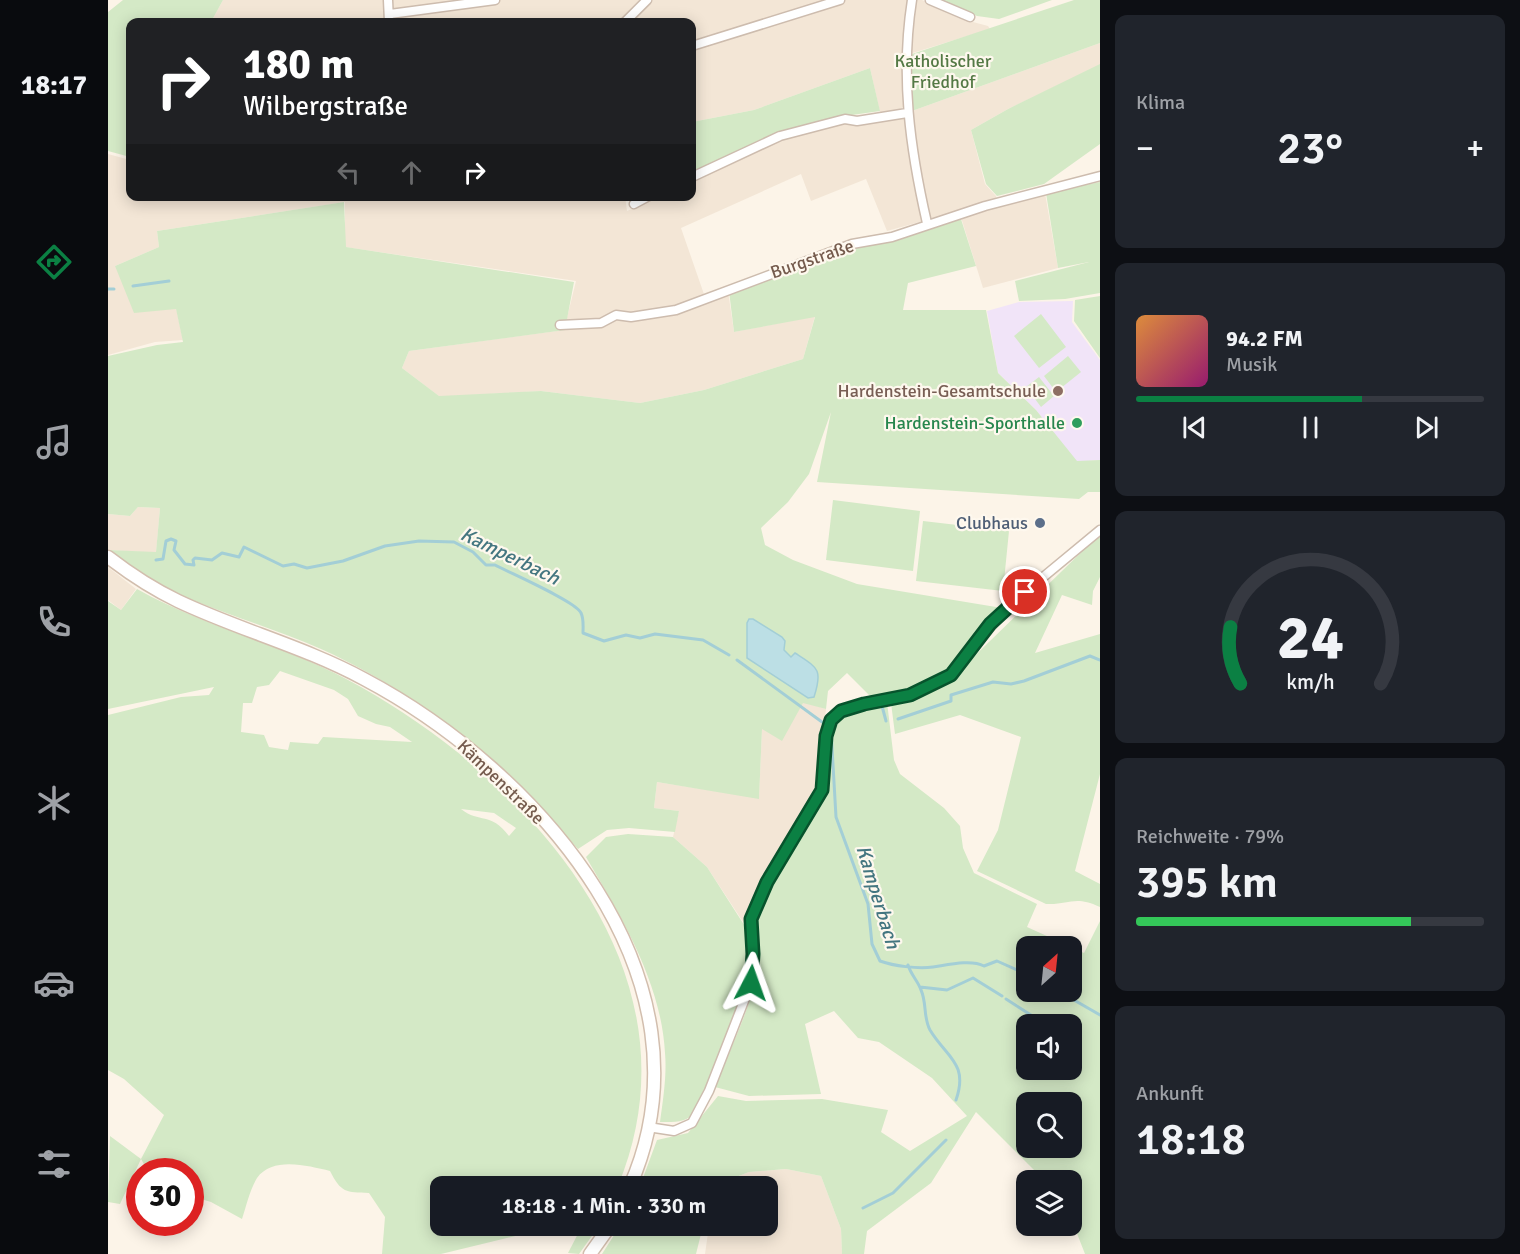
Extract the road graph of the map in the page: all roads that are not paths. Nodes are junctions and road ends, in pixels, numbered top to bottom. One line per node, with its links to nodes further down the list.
1 (388, 0): 7 (street)
2 (495, 0): 7 (street)
3 (647, 0): 8 (street)
4 (840, 0): 10 (street)
5 (912, 0): 11 (street)
6 (930, 0): 9 (street)
7 (389, 18)
8 (629, 18)
9 (970, 18)
10 (696, 45)
11 (907, 113): 12 (street); 16 (street)
12 (696, 175)
13 (1100, 176): 16 (street, Burgstraße)
14 (640, 201): 15 (street)
15 (634, 204)
16 (927, 223): 17 (street, Burgstraße)
17 (560, 325)
18 (1100, 530): 20 (street)
19 (108, 557): 20 (street, Kämpenstraße)
20 (648, 1127): 21 (street, Kämpenstraße)
21 (633, 1176)
22 (603, 1236): 23 (street)
23 (590, 1254)

